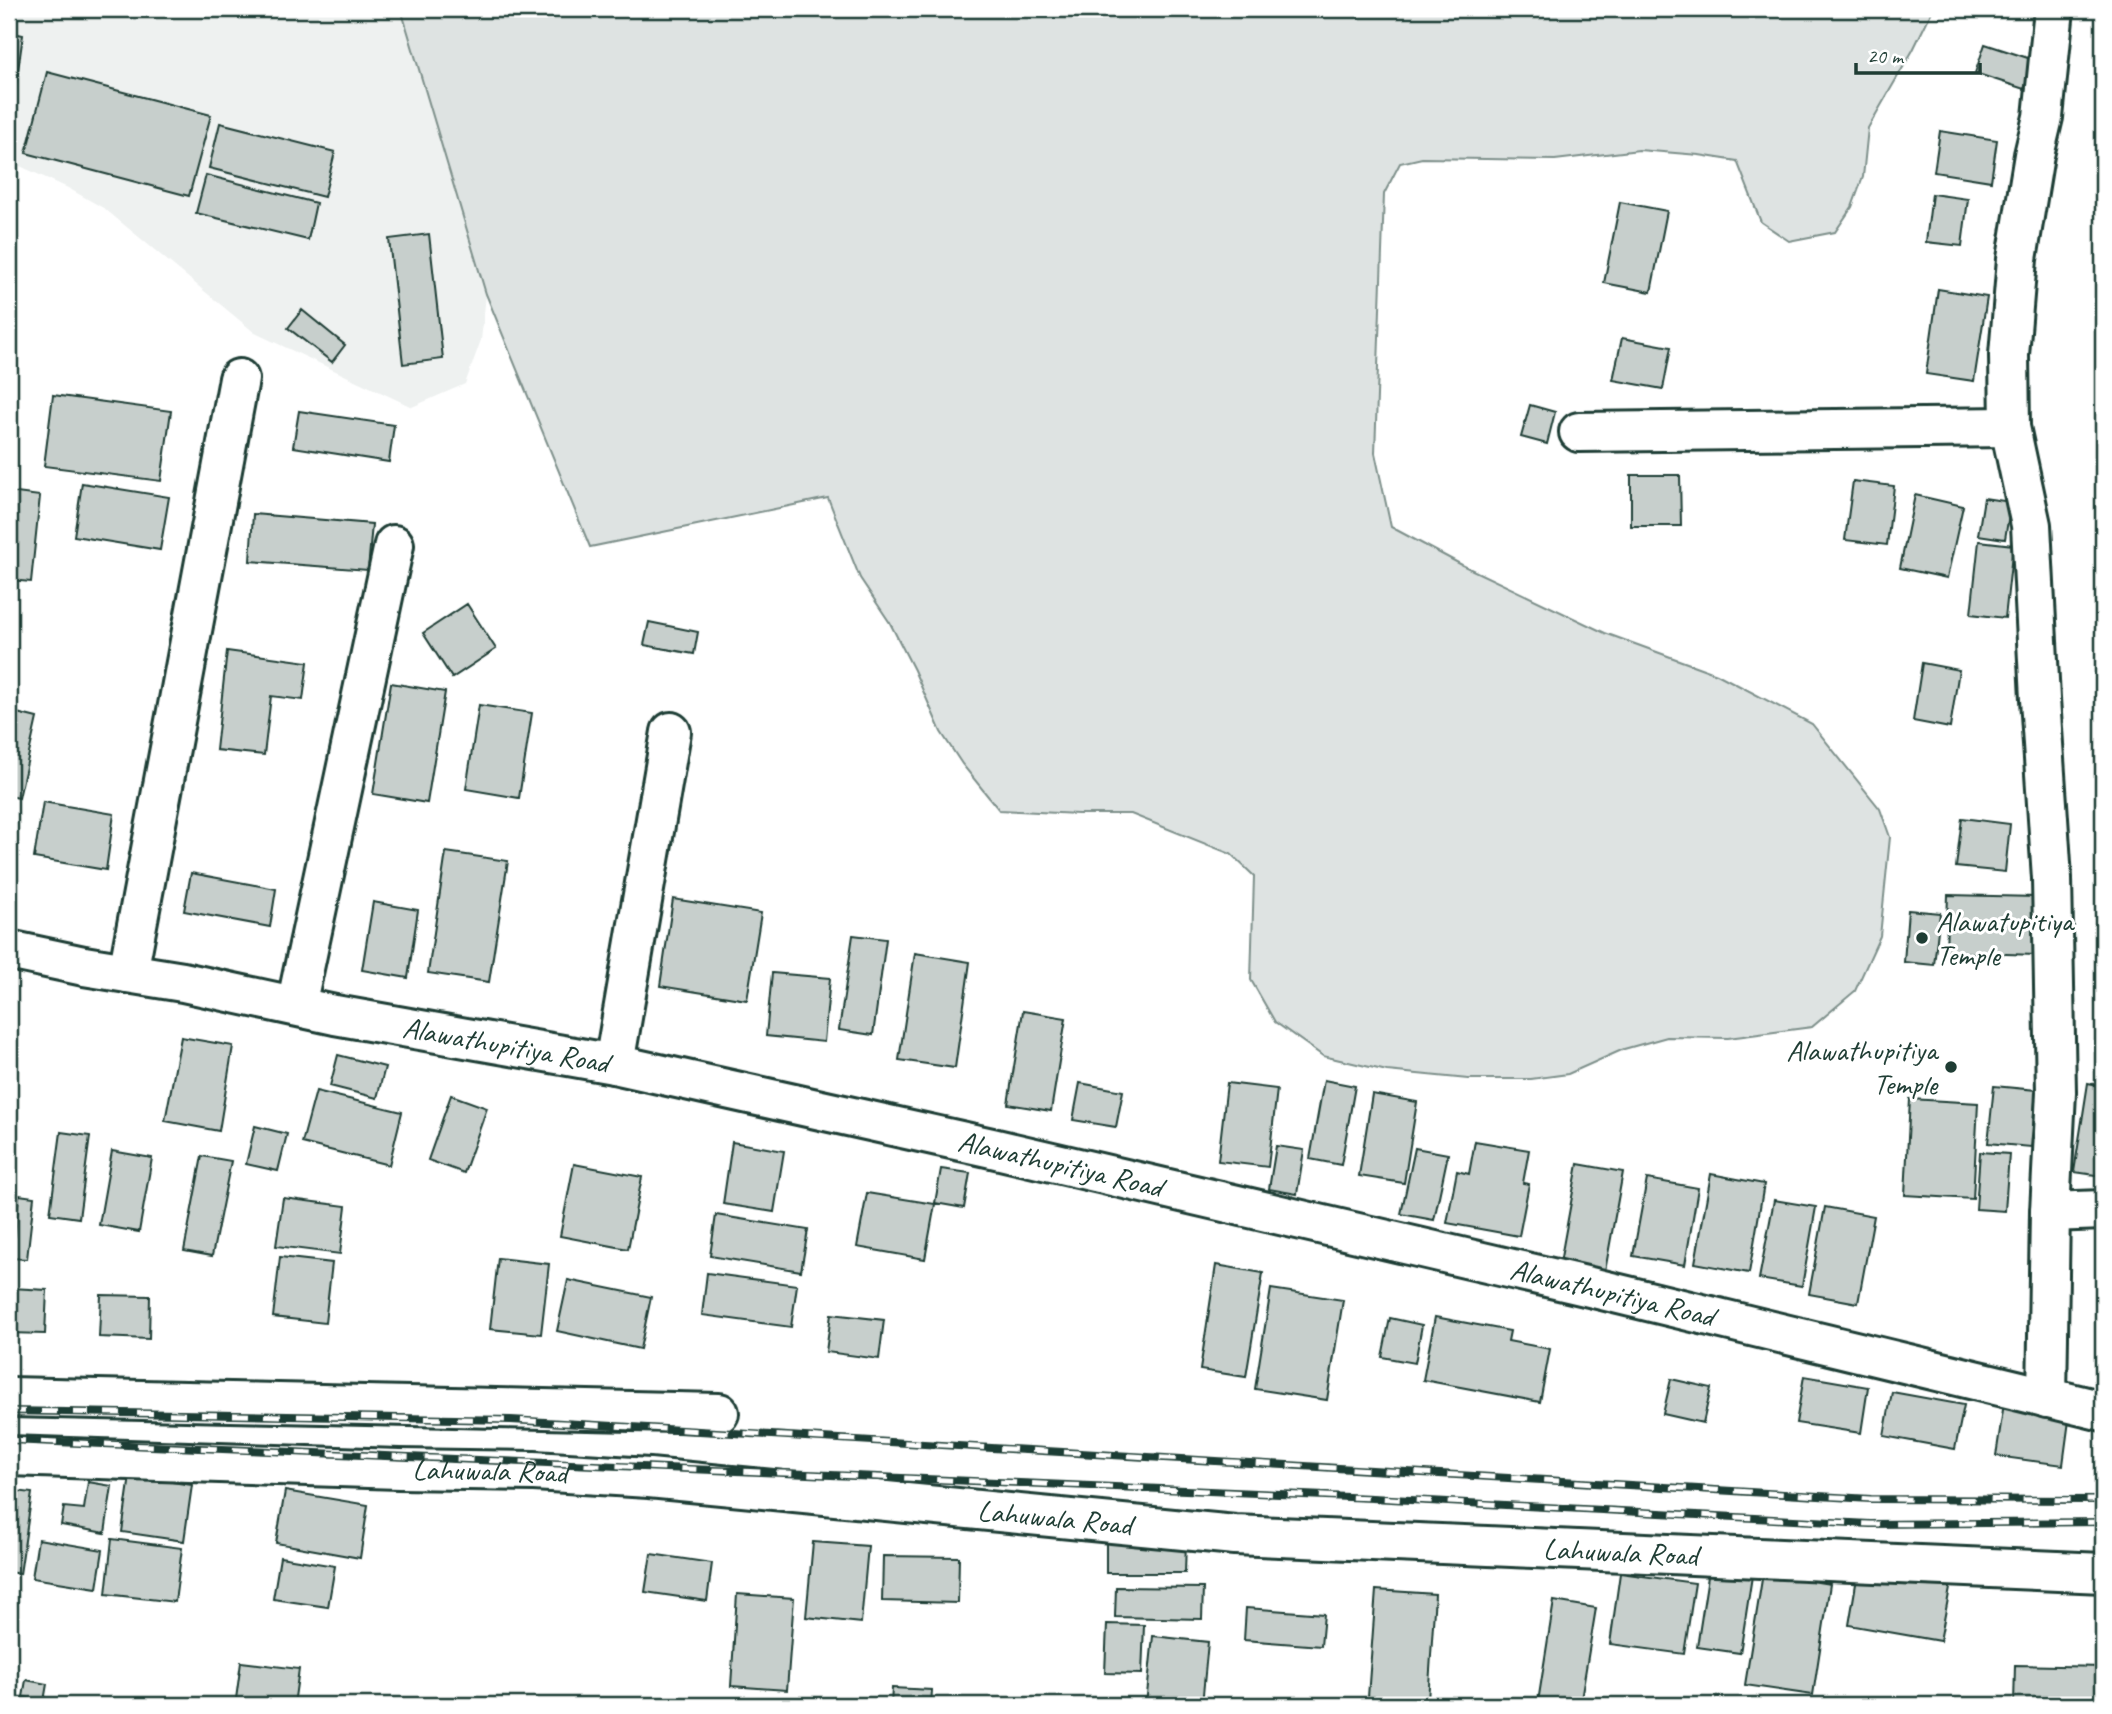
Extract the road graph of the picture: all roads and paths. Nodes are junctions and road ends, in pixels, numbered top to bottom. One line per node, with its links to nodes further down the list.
1 (2053, 9): 3 (street)
2 (239, 379): 8 (street)
3 (2010, 427): 4 (street); 12 (street)
4 (1578, 432)
5 (394, 545): 9 (street)
6 (671, 732): 10 (street)
7 (9, 950): 8 (street, Alawathupitiya Road)
8 (128, 973): 9 (street, Alawathupitiya Road)
9 (296, 1006): 10 (street, Alawathupitiya Road)
10 (614, 1064): 14 (street, Alawathupitiya Road)
11 (2103, 1210): 12 (street)
12 (2050, 1212): 14 (street)
13 (9, 1397): 16 (street)
14 (2047, 1398): 15 (street, Alawathupitiya Road)
15 (2103, 1411)
16 (719, 1413)
17 (9, 1456): 18 (street, Lahuwala Road)
18 (2103, 1573)

